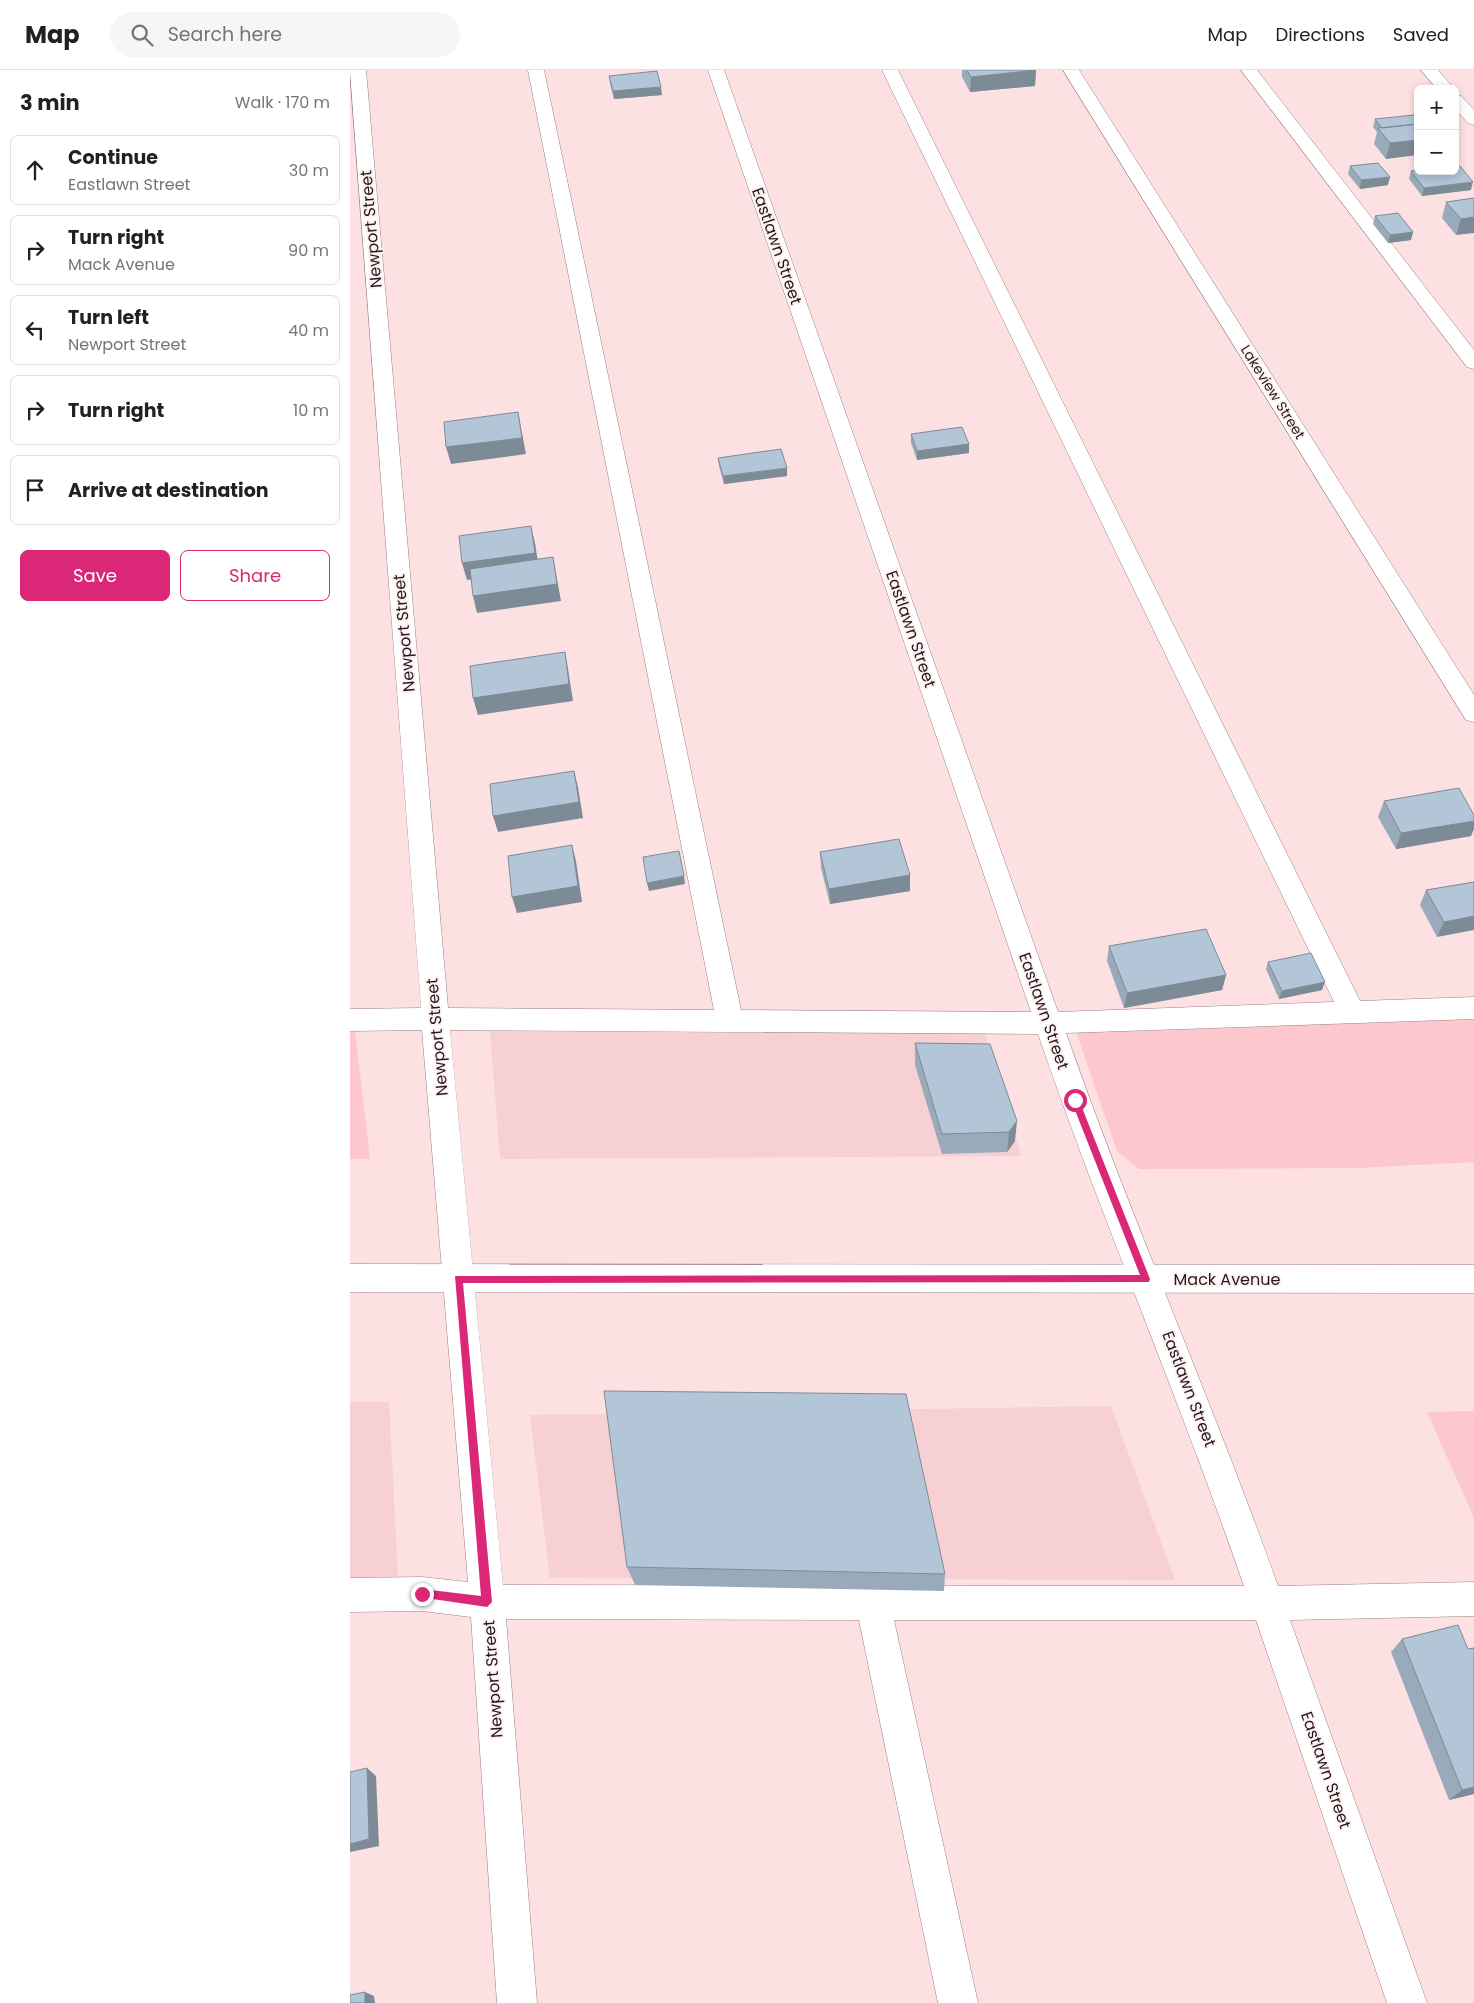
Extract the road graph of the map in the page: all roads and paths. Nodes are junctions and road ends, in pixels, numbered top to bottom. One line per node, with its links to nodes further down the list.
1 (358, 70): 15 (street, Newport Street)
2 (536, 70): 17 (street)
3 (716, 70): 18 (street, Eastlawn Street)
4 (890, 70): 14 (street)
5 (1071, 70): 12 (street, Lakeview Street)
6 (1249, 70): 11 (street)
7 (1429, 70): 8 (street)
8 (1442, 85)
9 (1459, 103): 10 (street)
10 (1474, 120)
11 (1474, 362)
12 (1474, 714)
13 (1474, 1008): 14 (street)
14 (1352, 1012): 18 (street)
15 (435, 1019): 16 (street); 17 (street); 20 (street, Newport Street)
16 (350, 1020)
17 (730, 1021): 18 (street)
18 (1048, 1023): 21 (street, Eastlawn Street)
19 (350, 1278): 20 (street, Mack Avenue)
20 (458, 1279): 21 (street, Mack Avenue); 25 (street, Newport Street)
21 (1146, 1279): 22 (street, Mack Avenue); 27 (street, Eastlawn Street)
22 (1474, 1279)
23 (350, 1595): 25 (street)
24 (1474, 1599): 27 (street)
25 (487, 1602): 26 (street); 28 (street, Newport Street)
26 (873, 1602): 27 (street); 29 (street)
27 (1266, 1602): 30 (street, Eastlawn Street)
28 (517, 2003)
29 (958, 2003)
30 (1408, 2003)

